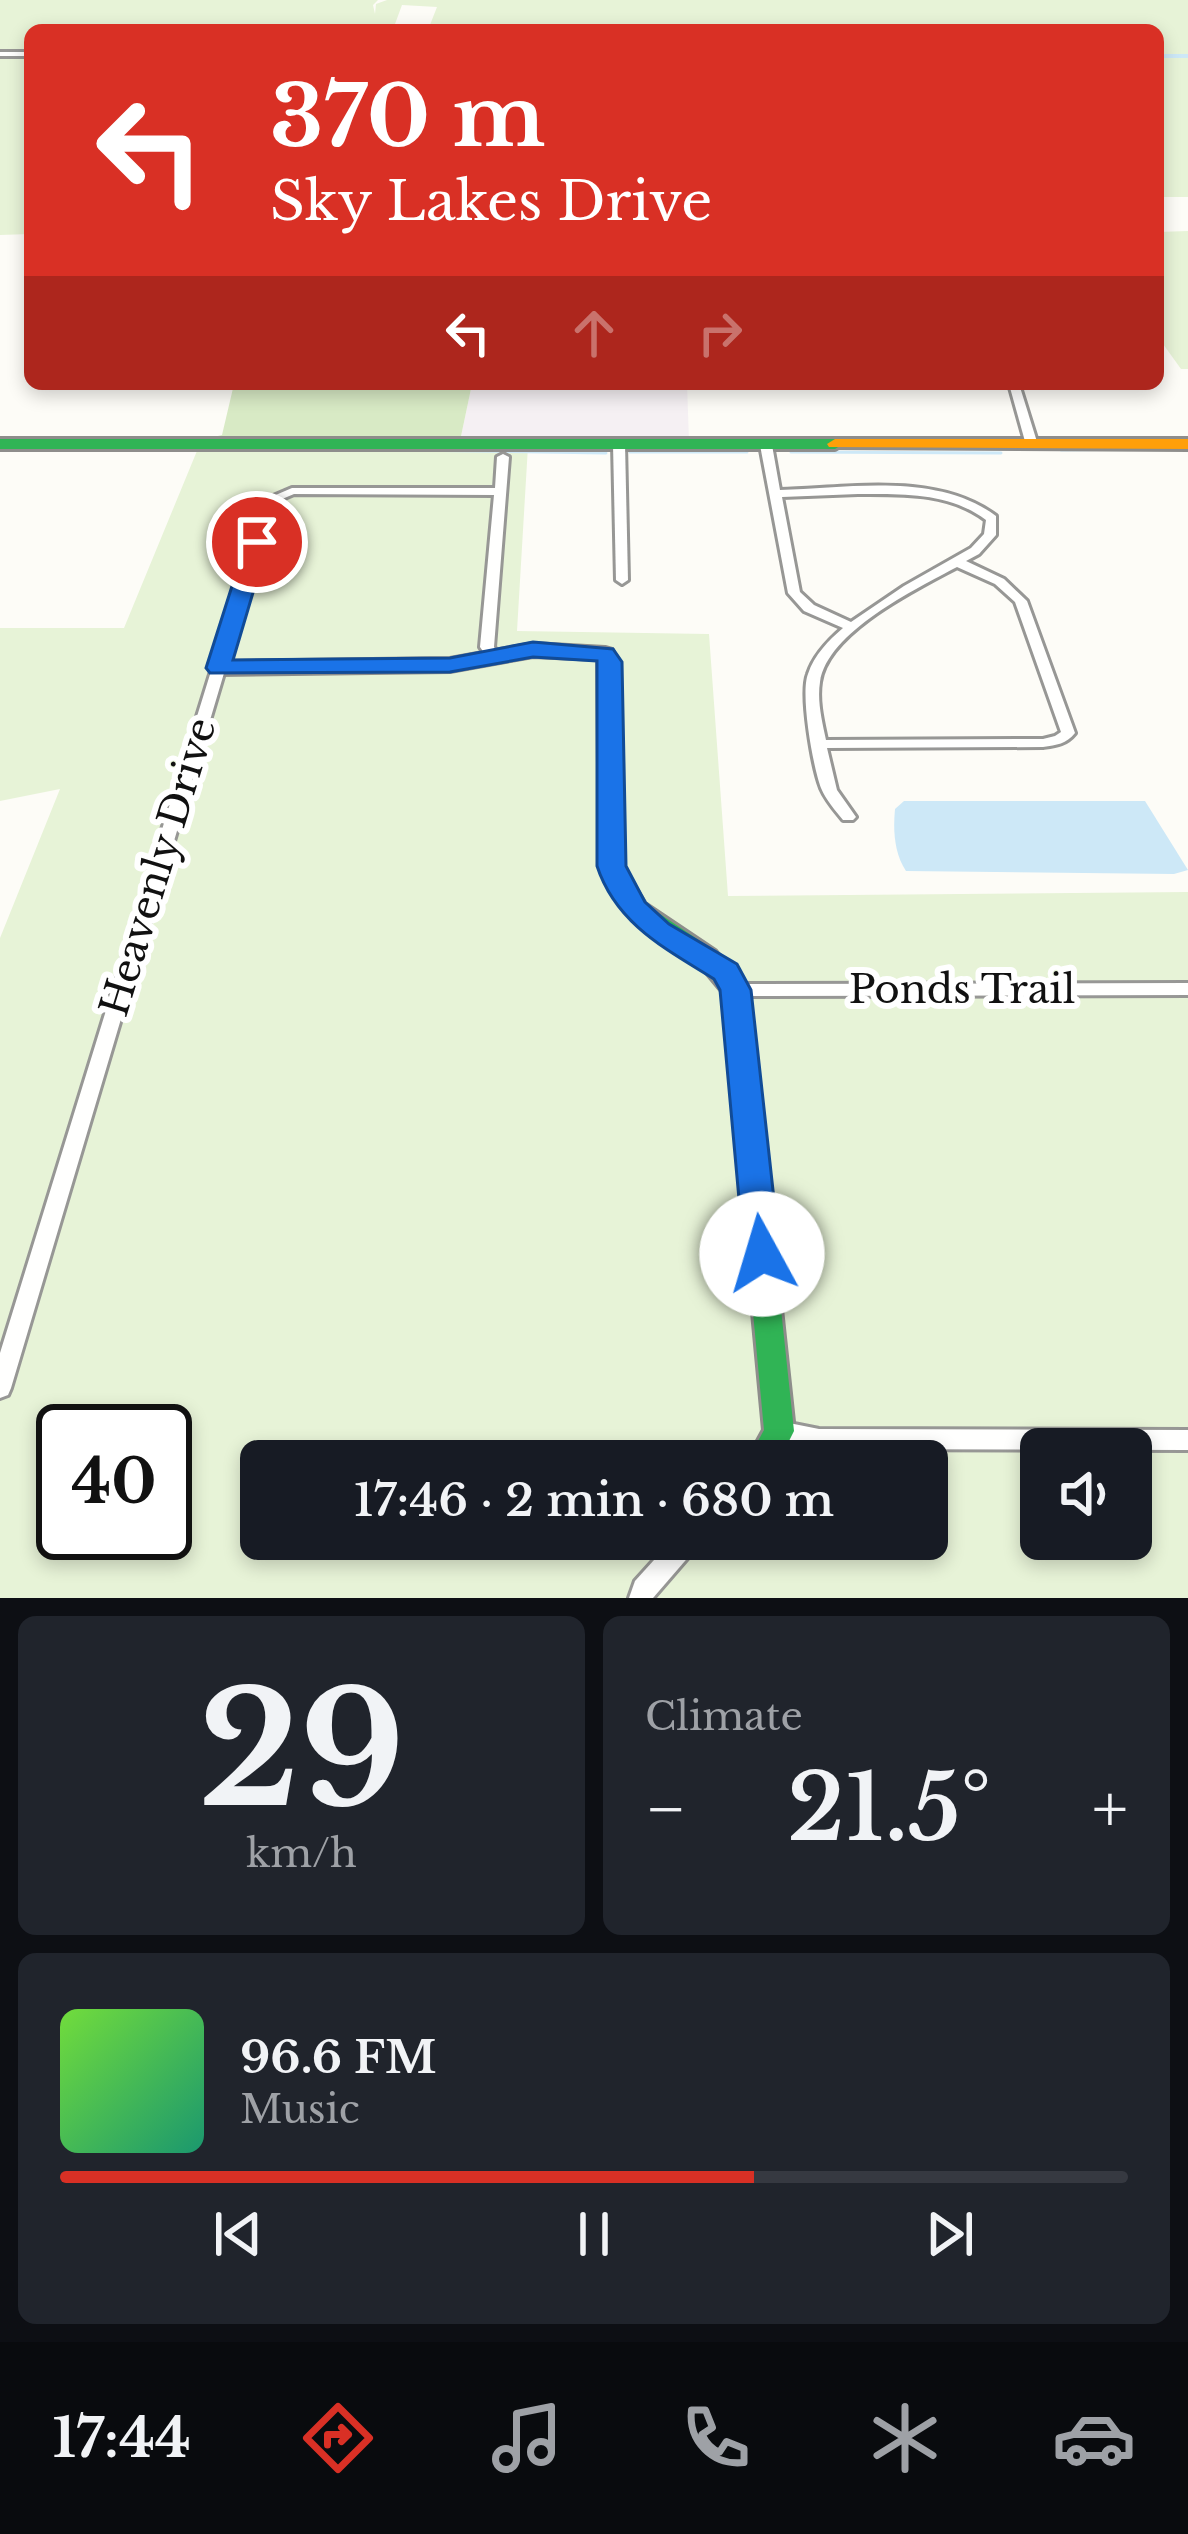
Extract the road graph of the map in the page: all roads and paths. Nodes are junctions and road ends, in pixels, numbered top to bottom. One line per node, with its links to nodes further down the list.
1 (1015, 390): 6 (street)
2 (0, 444): 3 (street)
3 (619, 444): 5 (street); 11 (street)
4 (1188, 444): 6 (street)
5 (766, 445): 6 (street); 9 (street)
6 (1032, 445)
7 (503, 457): 8 (street)
8 (499, 492): 13 (street); 14 (street, Heavenly Drive)
9 (776, 494): 10 (street); 12 (street)
10 (956, 562): 12 (street); 15 (street)
11 (622, 580)
12 (852, 626): 15 (street)
13 (494, 657): 14 (street); 18 (street)
14 (219, 668): 19 (street, Heavenly Drive)
15 (819, 744): 16 (street)
16 (848, 817)
17 (1188, 988): 18 (street, Ponds Trail)
18 (735, 990): 20 (street)
19 (0, 1388)
20 (779, 1431): 21 (street); 22 (street)
21 (774, 1440)
22 (1188, 1440)
23 (669, 1560): 24 (street)
24 (641, 1598)

